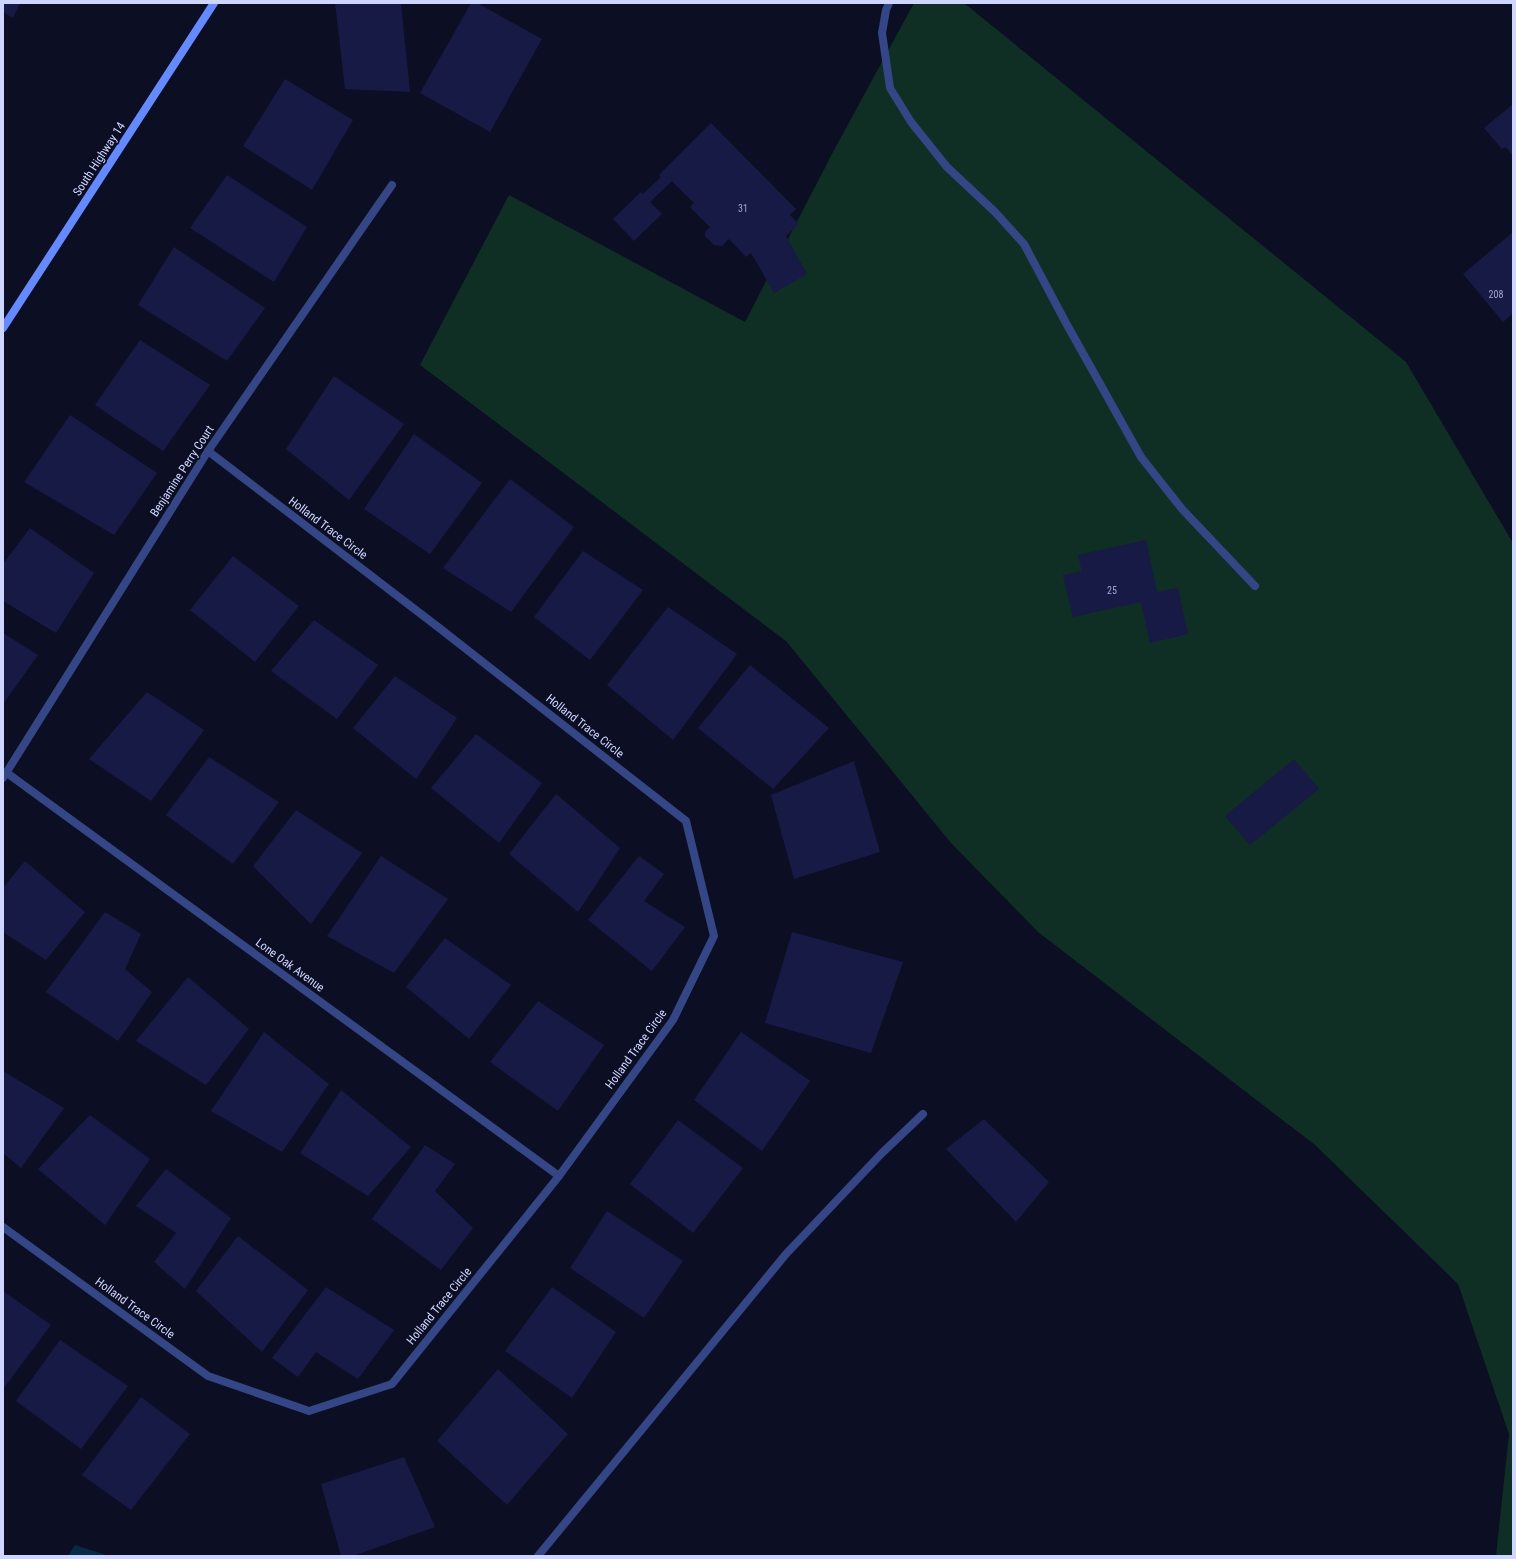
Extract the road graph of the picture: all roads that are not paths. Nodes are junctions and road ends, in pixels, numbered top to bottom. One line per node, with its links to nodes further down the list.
1 (214, 3): 4 (main road, South Highway 14)
2 (889, 3): 6 (street)
3 (392, 185): 5 (street, Benjamine Perry Court)
4 (3, 328)
5 (208, 451): 7 (street, Benjamine Perry Court); 9 (street, Holland Trace Circle)
6 (1255, 586)
7 (5, 775): 9 (street, Lone Oak Avenue)
8 (923, 1114): 11 (street)
9 (559, 1176): 10 (street, Holland Trace Circle)
10 (3, 1227)
11 (538, 1556)

